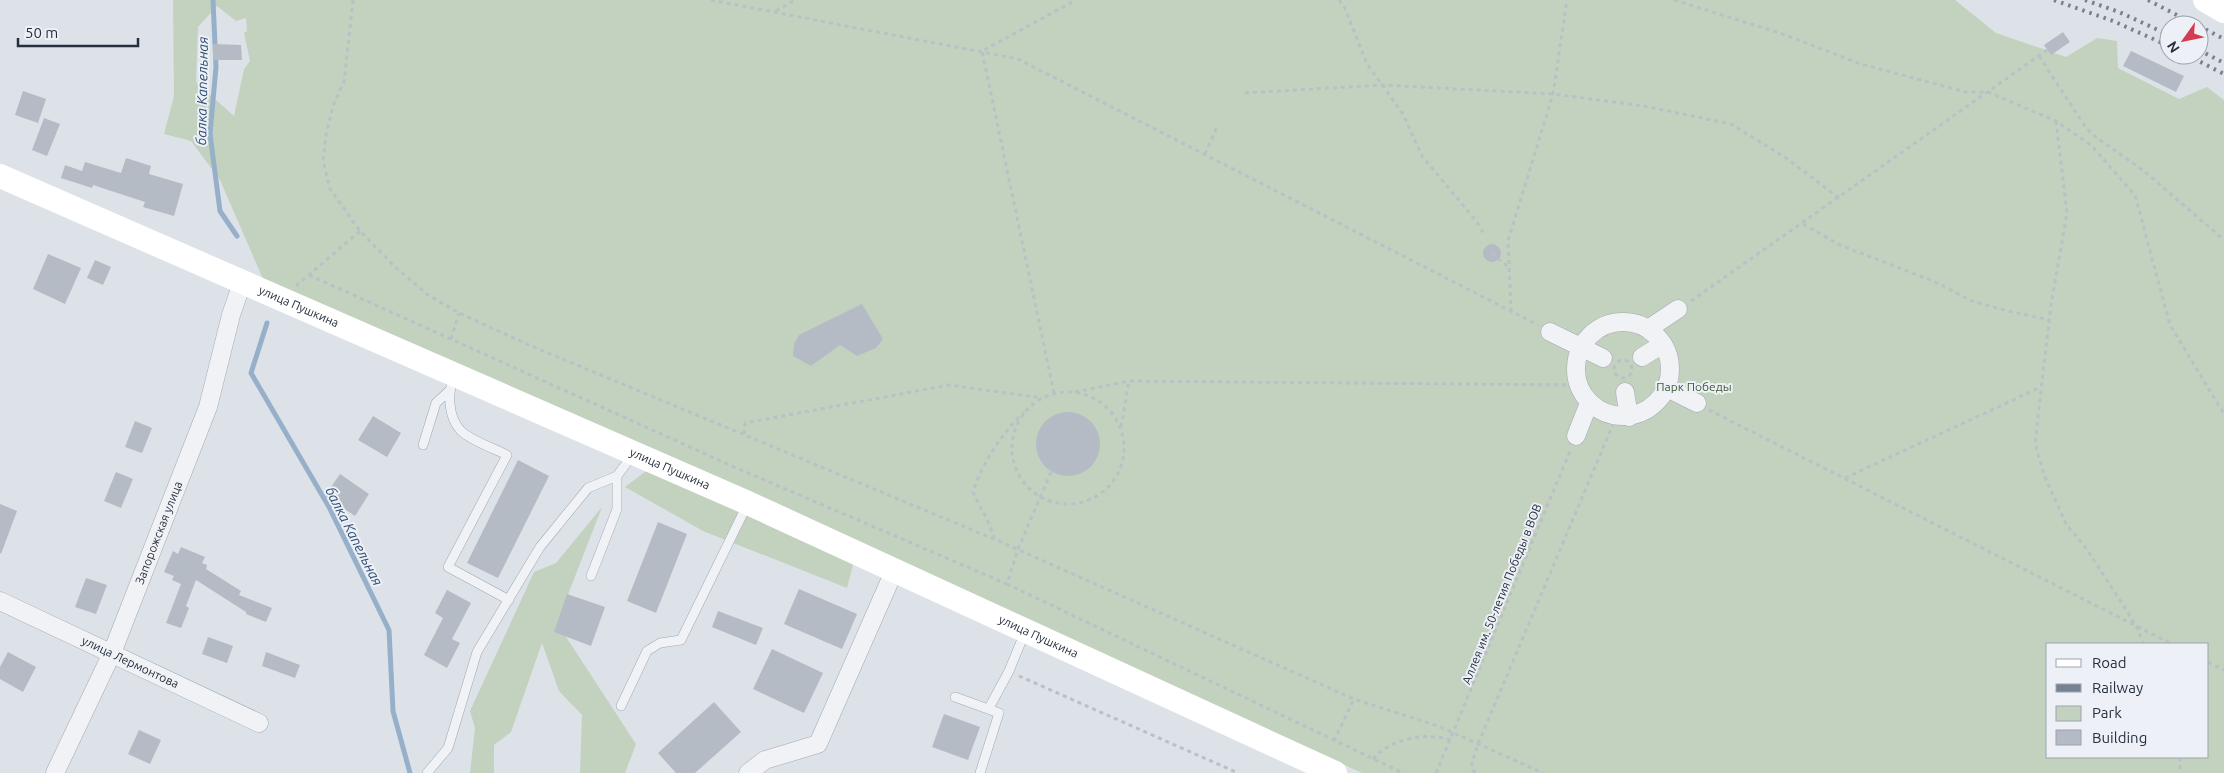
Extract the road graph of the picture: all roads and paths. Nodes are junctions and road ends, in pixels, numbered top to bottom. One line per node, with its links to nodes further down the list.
1 (353, 0): 24 (path)
2 (711, 0): 10 (path)
3 (795, 0): 10 (path)
4 (1076, 0): 12 (path)
5 (1339, 0): 14 (path)
6 (1567, 0): 17 (path)
7 (1674, 0): 15 (path)
8 (2205, 0): 9 (street)
9 (2224, 11)
10 (775, 12): 12 (path)
11 (2048, 50): 13 (path)
12 (982, 51): 20 (path); 50 (path)
13 (2039, 56): 15 (path); 26 (path)
14 (1382, 85): 16 (path); 17 (path); 25 (path)
15 (1988, 92): 18 (path); 22 (path)
16 (1245, 93)
17 (1553, 94): 22 (path); 28 (path)
18 (2056, 120): 35 (path); 55 (path)
19 (1217, 127): 20 (path)
20 (1204, 154): 33 (path)
21 (0, 176): 30 (street, улица Пушкина)
22 (1839, 198): 23 (path)
23 (1803, 224): 32 (path); 35 (path)
24 (360, 231): 29 (path); 34 (path)
25 (1485, 236)
26 (2224, 240)
27 (1492, 253): 28 (path)
28 (1509, 269): 33 (path)
29 (309, 275): 31 (path); 38 (path)
30 (245, 284): 31 (street, улица Пушкина); 78 (street, Запорожская улица)
31 (280, 300): 44 (street, улица Пушкина)
32 (1678, 309): 36 (street)
33 (1511, 312): 37 (path)
34 (459, 313): 38 (path); 58 (path)
35 (2050, 320): 46 (path)
36 (1648, 329): 39 (street); 40 (street)
37 (1550, 332): 40 (street)
38 (451, 339): 71 (path)
39 (1663, 344): 41 (street); 47 (street)
40 (1581, 346): 42 (street); 45 (street)
41 (1642, 357)
42 (1611, 359): 42 (path)
43 (1129, 381): 45 (path); 48 (path); 57 (path)
44 (452, 382): 60 (lane); 61 (street, улица Пушкина); 73 (lane)
45 (1578, 385): 52 (street)
46 (2042, 387): 64 (path); 74 (path)
47 (1667, 388): 53 (street); 56 (street)
48 (1075, 392): 50 (path); 57 (path)
49 (1625, 392): 56 (street)
50 (1054, 393): 51 (path)
51 (1042, 398): 54 (path); 58 (path)
52 (1590, 403): 56 (street); 59 (street)
53 (1697, 404): 64 (path)
54 (1030, 406): 65 (path); 67 (path)
55 (2224, 414)
56 (1623, 416): 90 (path)
57 (1121, 428): 65 (path)
58 (744, 434): 67 (path)
59 (1576, 436): 87 (path, Аллея им. 50-летия Победы в ВОВ)
60 (423, 445)
61 (634, 453): 63 (lane); 66 (street, улица Пушкина)
62 (1051, 472): 65 (path)
63 (617, 476): 70 (lane); 73 (lane)
64 (1844, 478): 74 (path)
65 (1040, 496): 68 (path)
66 (748, 503): 69 (street, улица Пушкина); 84 (lane)
67 (994, 539): 68 (path)
68 (1018, 549): 71 (path); 83 (path)
69 (895, 569): 75 (street, улица Пушкина); 95 (street)
70 (591, 576)
71 (1008, 584): 89 (path)
72 (0, 600): 78 (street, улица Лермонтова)
73 (510, 600): 94 (lane)
74 (2136, 626): 76 (path); 77 (path)
75 (1025, 630): 81 (lane); 98 (street, улица Пушкина)
76 (2144, 643)
77 (2170, 643)
78 (112, 653): 86 (street, улица Лермонтова); 93 (street, Запорожская улица)
79 (2209, 662): 80 (path)
80 (2224, 670)
81 (1009, 671): 85 (lane); 97 (path)
82 (955, 697): 85 (lane)
83 (1354, 699): 87 (path); 89 (path)
84 (621, 706)
85 (989, 708): 96 (lane)
86 (259, 723)
87 (1454, 733): 88 (path, Аллея им. 50-летия Победы в ВОВ); 90 (path)
88 (1451, 740): 92 (path); 100 (path, Аллея им. 50-летия Победы в ВОВ)
89 (1334, 741): 92 (path)
90 (1478, 744): 101 (path); 102 (path)
91 (2180, 758): 103 (path)
92 (1373, 759): 99 (path)
93 (55, 773)
94 (428, 773)
95 (748, 773)
96 (980, 773)
97 (1238, 773)
98 (1336, 773)
99 (1403, 773)
100 (1436, 773)
101 (1475, 773)
102 (1543, 773)
103 (2180, 773)

